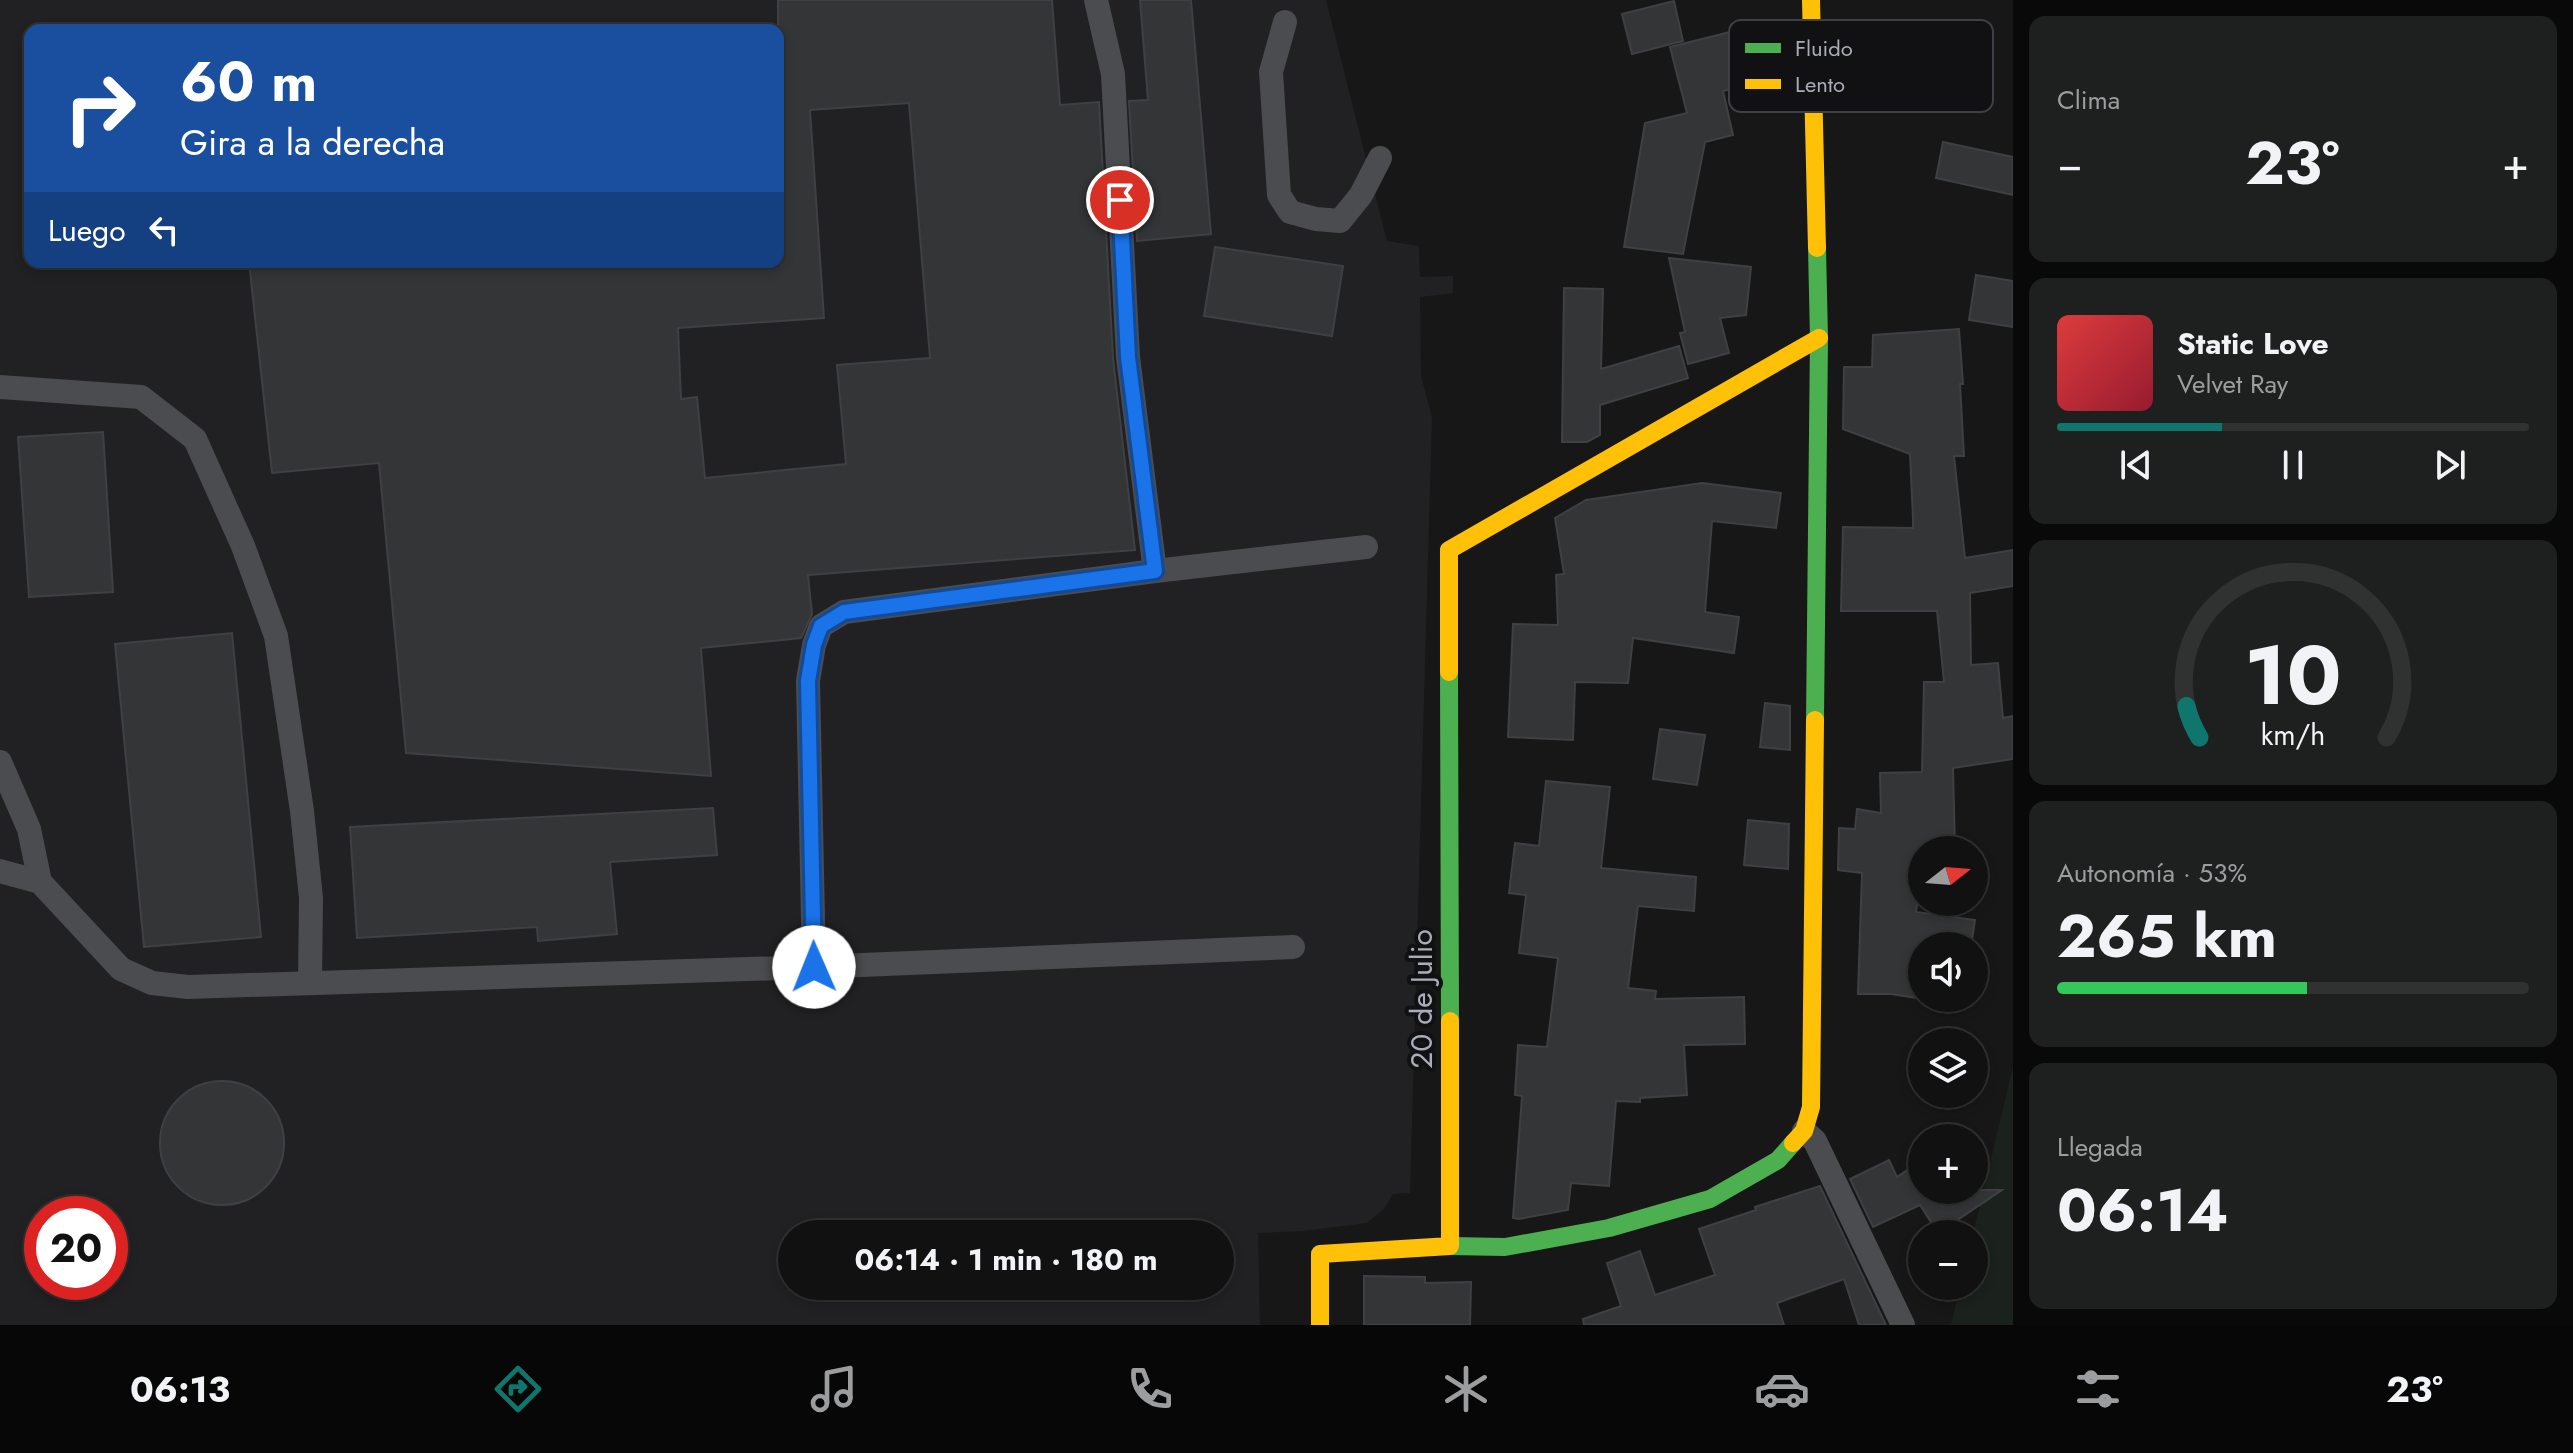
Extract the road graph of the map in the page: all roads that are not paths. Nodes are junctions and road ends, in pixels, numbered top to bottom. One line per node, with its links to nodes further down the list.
1 (1096, 0): 10 (lane)
2 (1811, 0): 3 (street)
3 (1811, 20)
4 (1285, 22): 6 (lane)
5 (1814, 112): 7 (street)
6 (1380, 158)
7 (1819, 338): 17 (street); 18 (street, 20 de Julio)
8 (0, 387): 16 (lane)
9 (1366, 547): 10 (lane)
10 (1155, 571): 15 (lane)
11 (0, 762): 13 (lane)
12 (0, 871): 13 (lane)
13 (40, 882): 16 (lane)
14 (1293, 947): 15 (lane)
15 (814, 967): 16 (lane)
16 (310, 983)
17 (1804, 1131): 18 (street); 20 (lane)
18 (1450, 1246): 19 (street)
19 (1320, 1325)
20 (1903, 1325)

